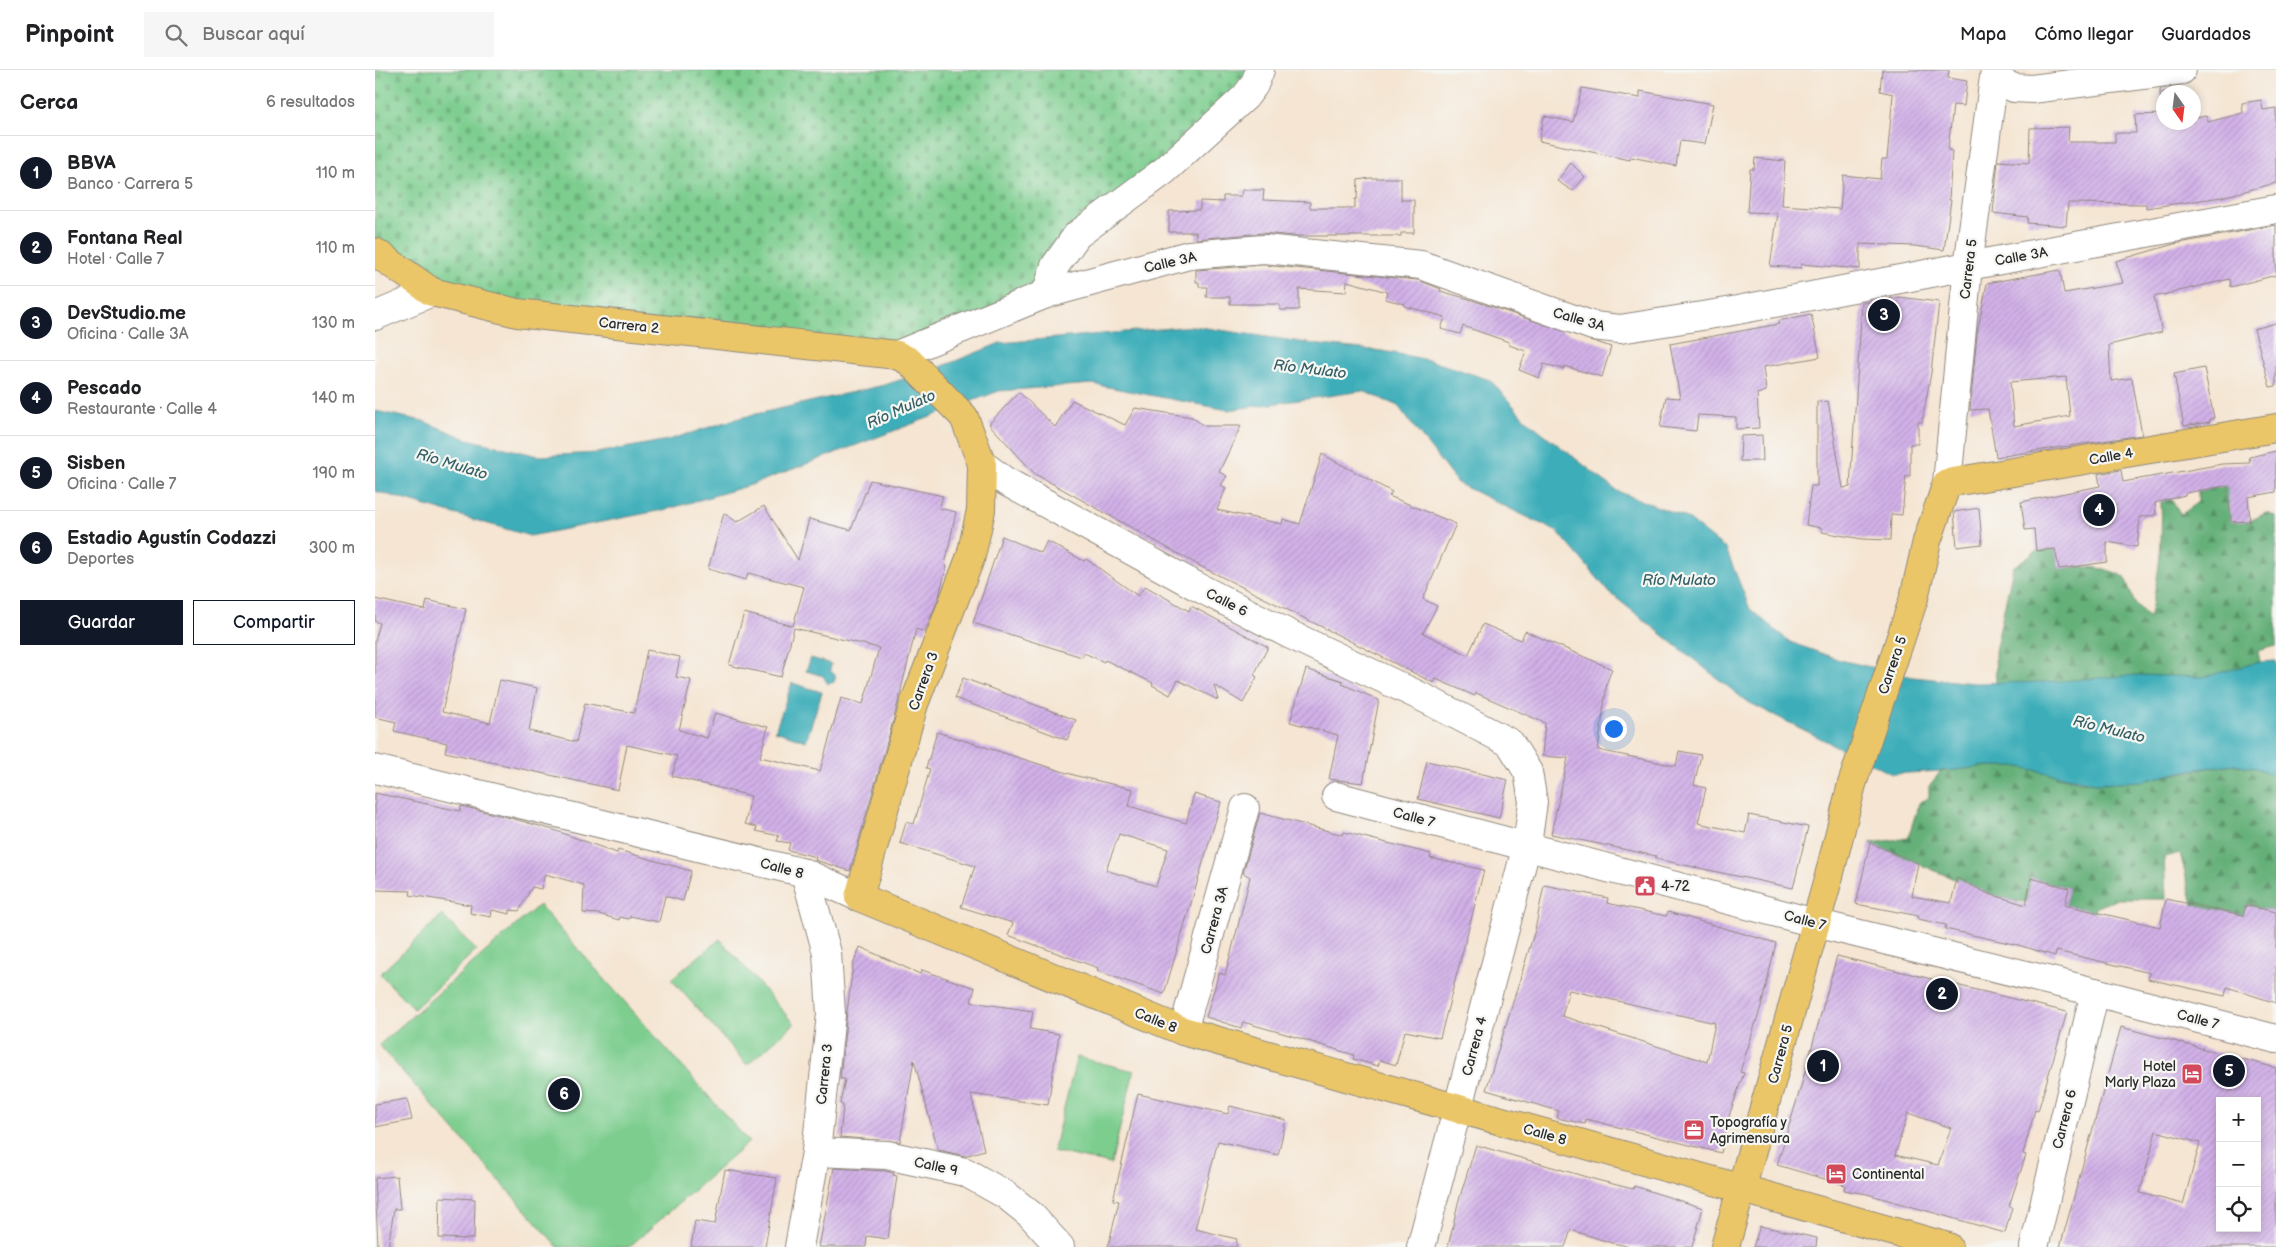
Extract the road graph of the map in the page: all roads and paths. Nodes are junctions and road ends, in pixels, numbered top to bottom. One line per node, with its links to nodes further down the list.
1 (1260, 70): 8 (street)
2 (2182, 70): 3 (street)
3 (1994, 74): 6 (street, Carrera 5)
4 (2276, 210): 6 (street, Calle 3A)
5 (375, 252): 7 (main road, Carrera 2)
6 (1968, 266): 8 (street, Calle 3A); 13 (street, Carrera 5)
7 (432, 292): 9 (street); 10 (main road, Carrera 2)
8 (1045, 294): 10 (street, Calle 3A)
9 (375, 316)
10 (903, 358): 12 (main road)
11 (2276, 428): 13 (main road, Calle 4)
12 (982, 464): 17 (street, Calle 6); 19 (main road, Carrera 3)
13 (1947, 483): 20 (main road, Carrera 5)
14 (375, 769): 18 (street, Calle 8)
15 (1336, 796): 17 (street, Calle 7)
16 (1245, 808): 22 (street, Carrera 3A)
17 (1527, 845): 20 (street, Calle 7); 24 (street, Carrera 4)
18 (805, 873): 19 (street, Calle 8); 25 (street, Carrera 3)
19 (859, 898): 22 (main road, Calle 8)
20 (1815, 923): 21 (street, Calle 7); 26 (main road, Carrera 5)
21 (2095, 992): 23 (street, Calle 7); 32 (street, Carrera 6)
22 (1183, 1031): 24 (main road, Calle 8)
23 (2276, 1040)
24 (1458, 1109): 26 (main road, Calle 8); 29 (street, Carrera 4)
25 (816, 1152): 27 (street, Carrera 3); 28 (street, Calle 9)
26 (1742, 1190): 30 (main road, Carrera 5); 31 (main road, Calle 8)
27 (799, 1247)
28 (1061, 1247)
29 (1421, 1247)
30 (1725, 1247)
31 (1948, 1247)
32 (2034, 1247)

